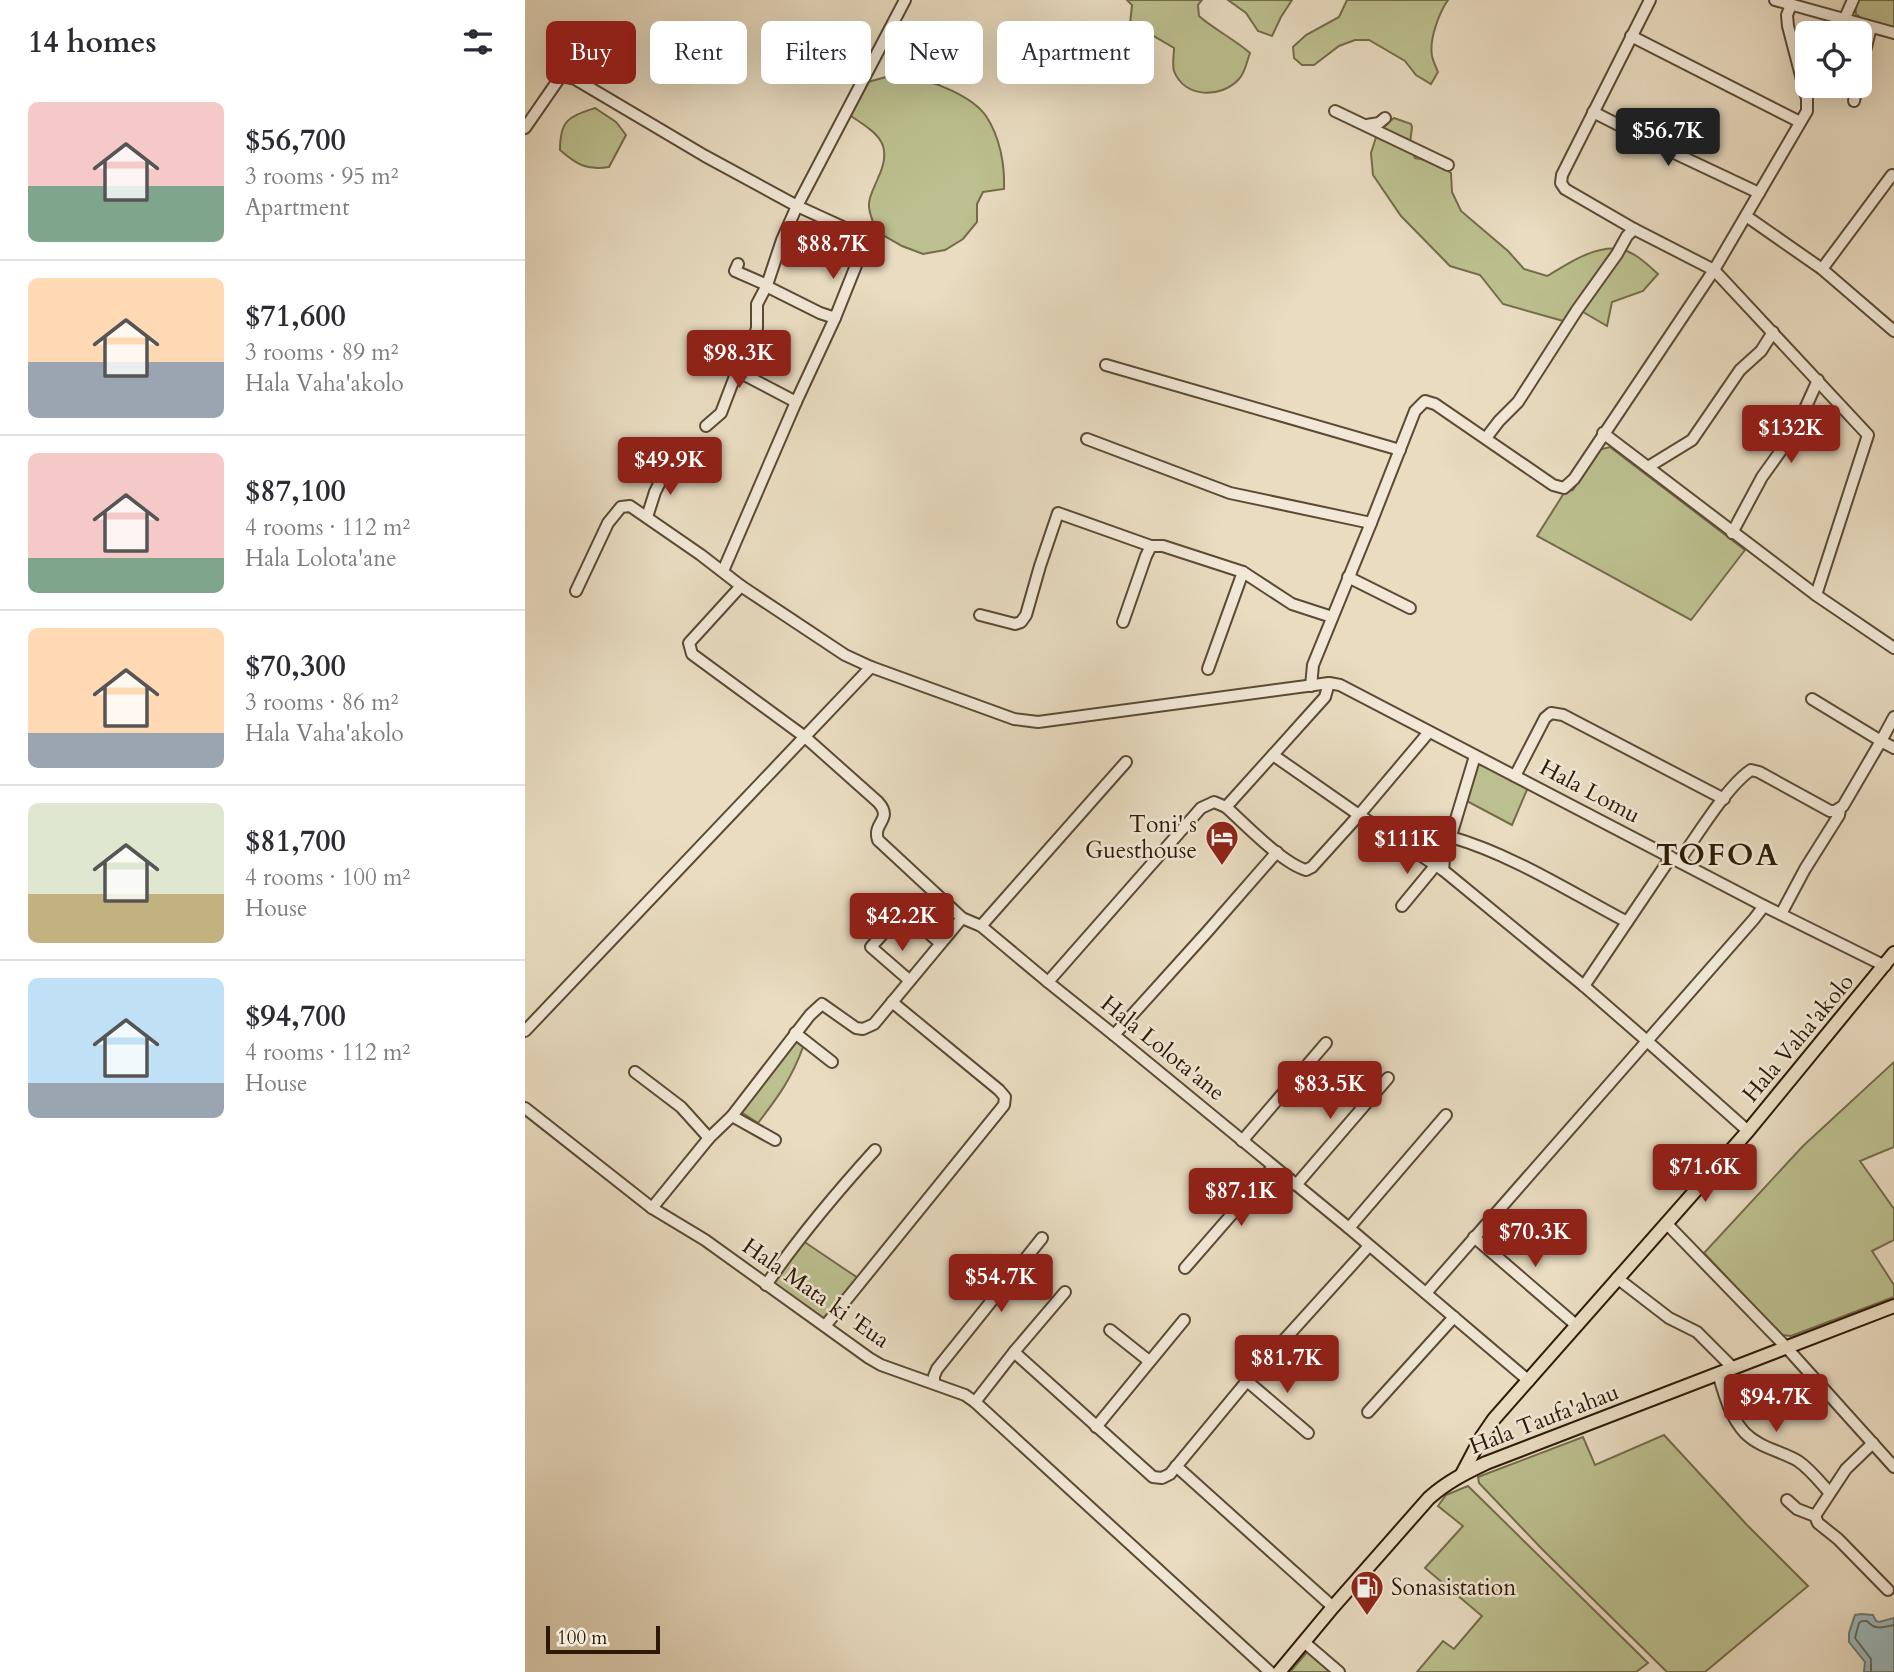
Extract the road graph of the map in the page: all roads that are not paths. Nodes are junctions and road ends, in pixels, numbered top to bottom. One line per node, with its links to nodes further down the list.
1 (905, 0): 22 (street)
2 (1650, 0): 10 (street)
3 (1775, 0): 5 (street)
4 (1853, 0): 6 (street)
5 (1791, 5): 6 (street); 16 (street)
6 (1844, 20): 7 (street)
7 (1848, 21)
8 (1872, 27): 9 (street)
9 (1894, 33)
10 (1631, 36): 14 (street); 16 (street)
11 (1855, 98): 12 (street)
12 (1854, 101)
13 (1335, 111): 17 (street)
14 (1593, 112): 21 (street); 24 (street)
15 (1385, 118): 17 (street)
16 (1800, 122): 21 (street)
17 (1367, 125): 19 (street)
18 (525, 128): 22 (street)
19 (1448, 165)
20 (1893, 172): 26 (street)
21 (1759, 194): 23 (street)
22 (797, 206): 28 (street); 29 (street)
23 (1746, 216): 26 (street); 27 (street)
24 (1634, 229): 27 (street); 39 (street)
25 (738, 264): 28 (street)
26 (1822, 269): 30 (street)
27 (1714, 270): 31 (street); 38 (street)
28 (767, 285): 29 (street); 34 (street)
29 (835, 318): 36 (street)
30 (1894, 331)
31 (1773, 332): 35 (street); 43 (street)
32 (694, 353): 34 (street)
33 (1106, 365): 41 (street)
34 (737, 372): 36 (street); 37 (street)
35 (1818, 380): 46 (street); 53 (street)
36 (796, 402): 48 (street)
37 (706, 426)
38 (1603, 433): 39 (street); 43 (street)
39 (1486, 438): 41 (street)
40 (1087, 439): 45 (street)
41 (1399, 450): 45 (street)
42 (668, 466): 44 (street)
43 (1648, 467): 46 (street)
44 (647, 517): 48 (street); 52 (street)
45 (1371, 523): 50 (street)
46 (1732, 533): 53 (street)
47 (1151, 546): 49 (street); 55 (street); 57 (street)
48 (723, 571): 51 (street)
49 (1243, 572): 56 (street); 60 (street)
50 (1348, 577): 54 (street); 56 (street)
51 (741, 586): 59 (street); 66 (street)
52 (576, 591)
53 (1816, 595): 58 (street)
54 (1410, 608)
55 (981, 615)
56 (1332, 617): 62 (street)
57 (1123, 622)
58 (1894, 648)
59 (871, 667): 62 (street); 66 (street)
60 (1208, 669)
61 (1329, 683): 62 (street); 65 (street, Hala Lomu); 69 (street)
62 (1311, 686)
63 (1812, 699): 67 (street)
64 (1894, 717): 67 (street)
65 (1429, 732): 70 (street, Hala Lomu); 76 (street)
66 (805, 737): 85 (street, Hala Lolota'ane); 96 (street)
67 (1881, 741): 68 (street); 75 (street)
68 (1894, 748)
69 (1273, 755): 74 (street); 76 (street)
70 (1475, 755): 72 (street, Hala Lomu); 77 (street)
71 (1125, 762): 87 (street)
72 (1515, 776): 73 (street); 79 (street, Hala Lomu)
73 (1724, 799): 75 (street); 79 (street)
74 (1226, 807): 78 (street); 93 (street)
75 (1840, 809): 84 (street)
76 (1359, 816): 78 (street); 80 (street)
77 (1451, 837): 80 (street); 86 (street)
78 (1277, 852): 98 (street)
79 (1675, 859): 82 (street, Hala Lomu); 86 (street)
80 (1439, 868): 81 (street); 94 (street)
81 (1402, 906)
82 (1764, 906): 84 (street, Hala Lomu); 99 (street)
83 (902, 910): 89 (street)
84 (1781, 914): 91 (street, Hala Lomu)
85 (962, 918): 87 (street, Hala Lolota'ane); 89 (street)
86 (1627, 922): 94 (street)
87 (981, 926): 93 (street, Hala Lolota'ane)
88 (889, 927): 92 (street)
89 (940, 943): 92 (street)
90 (1894, 953): 91 (main road, Hala Vaha'akolo)
91 (1885, 966): 107 (main road, Hala Vaha'akolo)
92 (909, 980): 95 (street)
93 (1048, 982): 98 (street, Hala Lolota'ane)
94 (1584, 986): 99 (street)
95 (892, 1002): 97 (street); 129 (street)
96 (525, 1031)
97 (795, 1033): 101 (street); 106 (street)
98 (1114, 1035): 110 (street, Hala Lolota'ane)
99 (1647, 1041): 107 (street); 117 (street)
100 (1326, 1044): 110 (street)
101 (832, 1062)
102 (635, 1072): 108 (street)
103 (1388, 1078): 113 (street)
104 (525, 1108): 114 (street, Hala Mata ki 'Eua)
105 (1446, 1115): 116 (street)
106 (731, 1116): 108 (street); 109 (street)
107 (1748, 1130): 115 (main road, Hala Vaha'akolo)
108 (709, 1138): 114 (street)
109 (775, 1140)
110 (1242, 1141): 112 (street, Hala Lolota'ane)
111 (875, 1150): 122 (street)
112 (1273, 1167): 113 (street, Hala Lolota'ane); 120 (street)
113 (1296, 1185): 116 (street, Hala Lolota'ane)
114 (652, 1208): 122 (street, Hala Mata ki 'Eua)
115 (1666, 1223): 121 (main road, Hala Vaha'akolo); 131 (street)
116 (1349, 1228): 119 (street, Hala Lolota'ane)
117 (1474, 1237): 124 (street); 128 (street)
118 (1042, 1238): 138 (street)
119 (1369, 1246): 124 (street, Hala Lolota'ane); 136 (street)
120 (1185, 1268)
121 (1617, 1278): 128 (main road, Hala Vaha'akolo); 134 (street)
122 (766, 1285): 129 (street, Hala Mata ki 'Eua)
123 (1065, 1292): 132 (street)
124 (1426, 1293): 126 (street, Hala Lolota'ane)
125 (1894, 1306): 131 (main road, Hala Taufa'ahau)
126 (1454, 1317): 137 (street, Hala Lolota'ane); 140 (street)
127 (1184, 1320): 133 (street)
128 (1576, 1325): 137 (main road, Hala Vaha'akolo)
129 (825, 1326): 138 (street, Hala Mata ki 'Eua)
130 (1110, 1330): 133 (street)
131 (1786, 1347): 134 (main road, Hala Taufa'ahau); 144 (street)
132 (1014, 1352): 139 (street); 141 (street)
133 (1149, 1361): 141 (street)
134 (1733, 1368): 135 (main road, Hala Taufa'ahau)
135 (1718, 1373): 145 (main road, Hala Taufa'ahau); 149 (street)
136 (1247, 1381): 142 (street); 146 (street)
137 (1529, 1381): 143 (main road, Hala Vaha'akolo)
138 (934, 1382): 139 (street, Hala Mata ki 'Eua)
139 (975, 1402): 155 (street, Hala Mata ki 'Eua)
140 (1368, 1412)
141 (1096, 1427): 146 (street)
142 (1308, 1433)
143 (1484, 1433): 145 (main road); 148 (main road, Hala Vaha'akolo)
144 (1873, 1443): 147 (street); 149 (street)
145 (1486, 1463): 148 (main road, Hala Taufa'ahau)
146 (1176, 1466): 153 (street)
147 (1894, 1467)
148 (1462, 1474): 153 (main road, Hala Taufa'ahau)
149 (1829, 1492): 151 (street)
150 (1787, 1500): 151 (street)
151 (1815, 1516): 152 (street)
152 (1888, 1590)
153 (1333, 1607): 154 (main road, Hala Taufa'ahau)
154 (1304, 1642): 156 (main road, Hala Taufa'ahau); 157 (street)
155 (1270, 1672)
156 (1279, 1672)
157 (1339, 1672)

